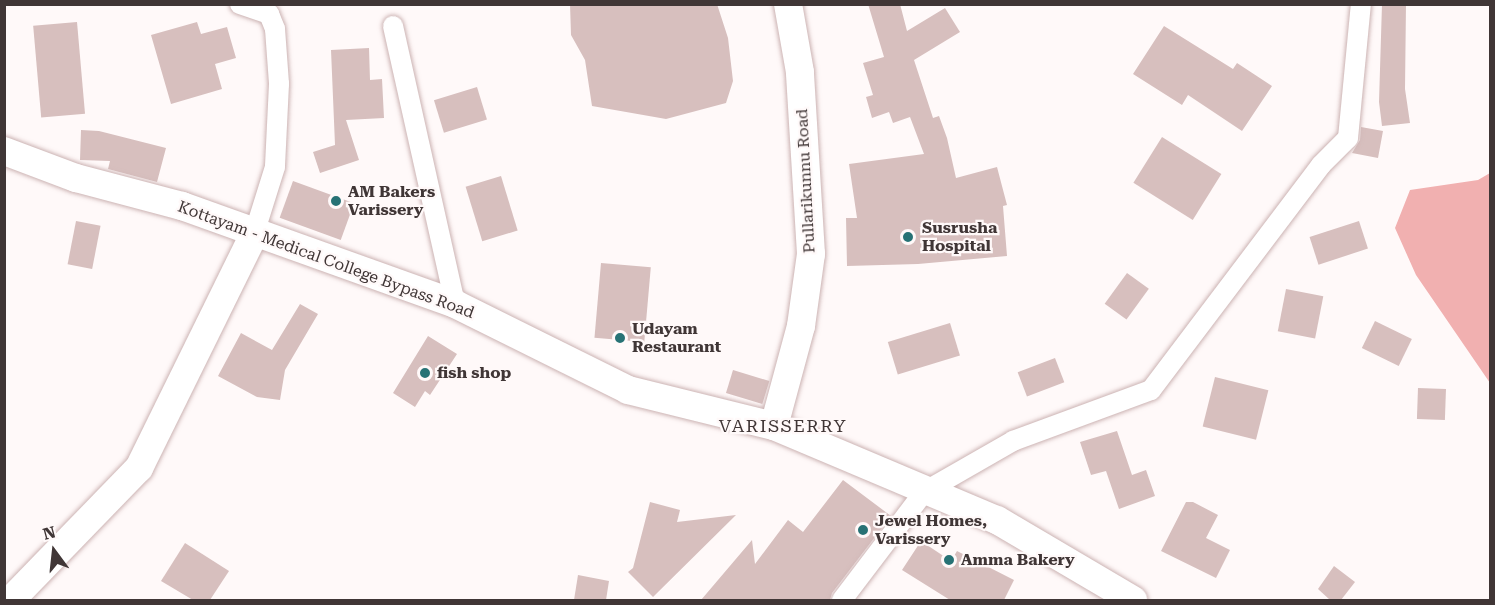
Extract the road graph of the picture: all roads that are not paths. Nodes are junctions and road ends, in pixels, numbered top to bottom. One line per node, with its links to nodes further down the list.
1 (240, 4): 6 (street)
2 (788, 4): 8 (main road, Pullarikunnu Road)
3 (1361, 4): 9 (street)
4 (393, 26): 7 (street)
5 (4, 151): 6 (main road, Kottayam - Medical College Bypass Road)
6 (254, 234): 7 (main road, Kottayam - Medical College Bypass Road); 10 (main road)
7 (455, 304): 8 (main road, Kottayam - Medical College Bypass Road)
8 (774, 426): 9 (main road, Kottayam - Medical College Bypass Road)
9 (924, 492): 11 (street); 12 (main road, Kottayam - Medical College Bypass Road)
10 (11, 600)
11 (842, 600)
12 (1132, 600)

